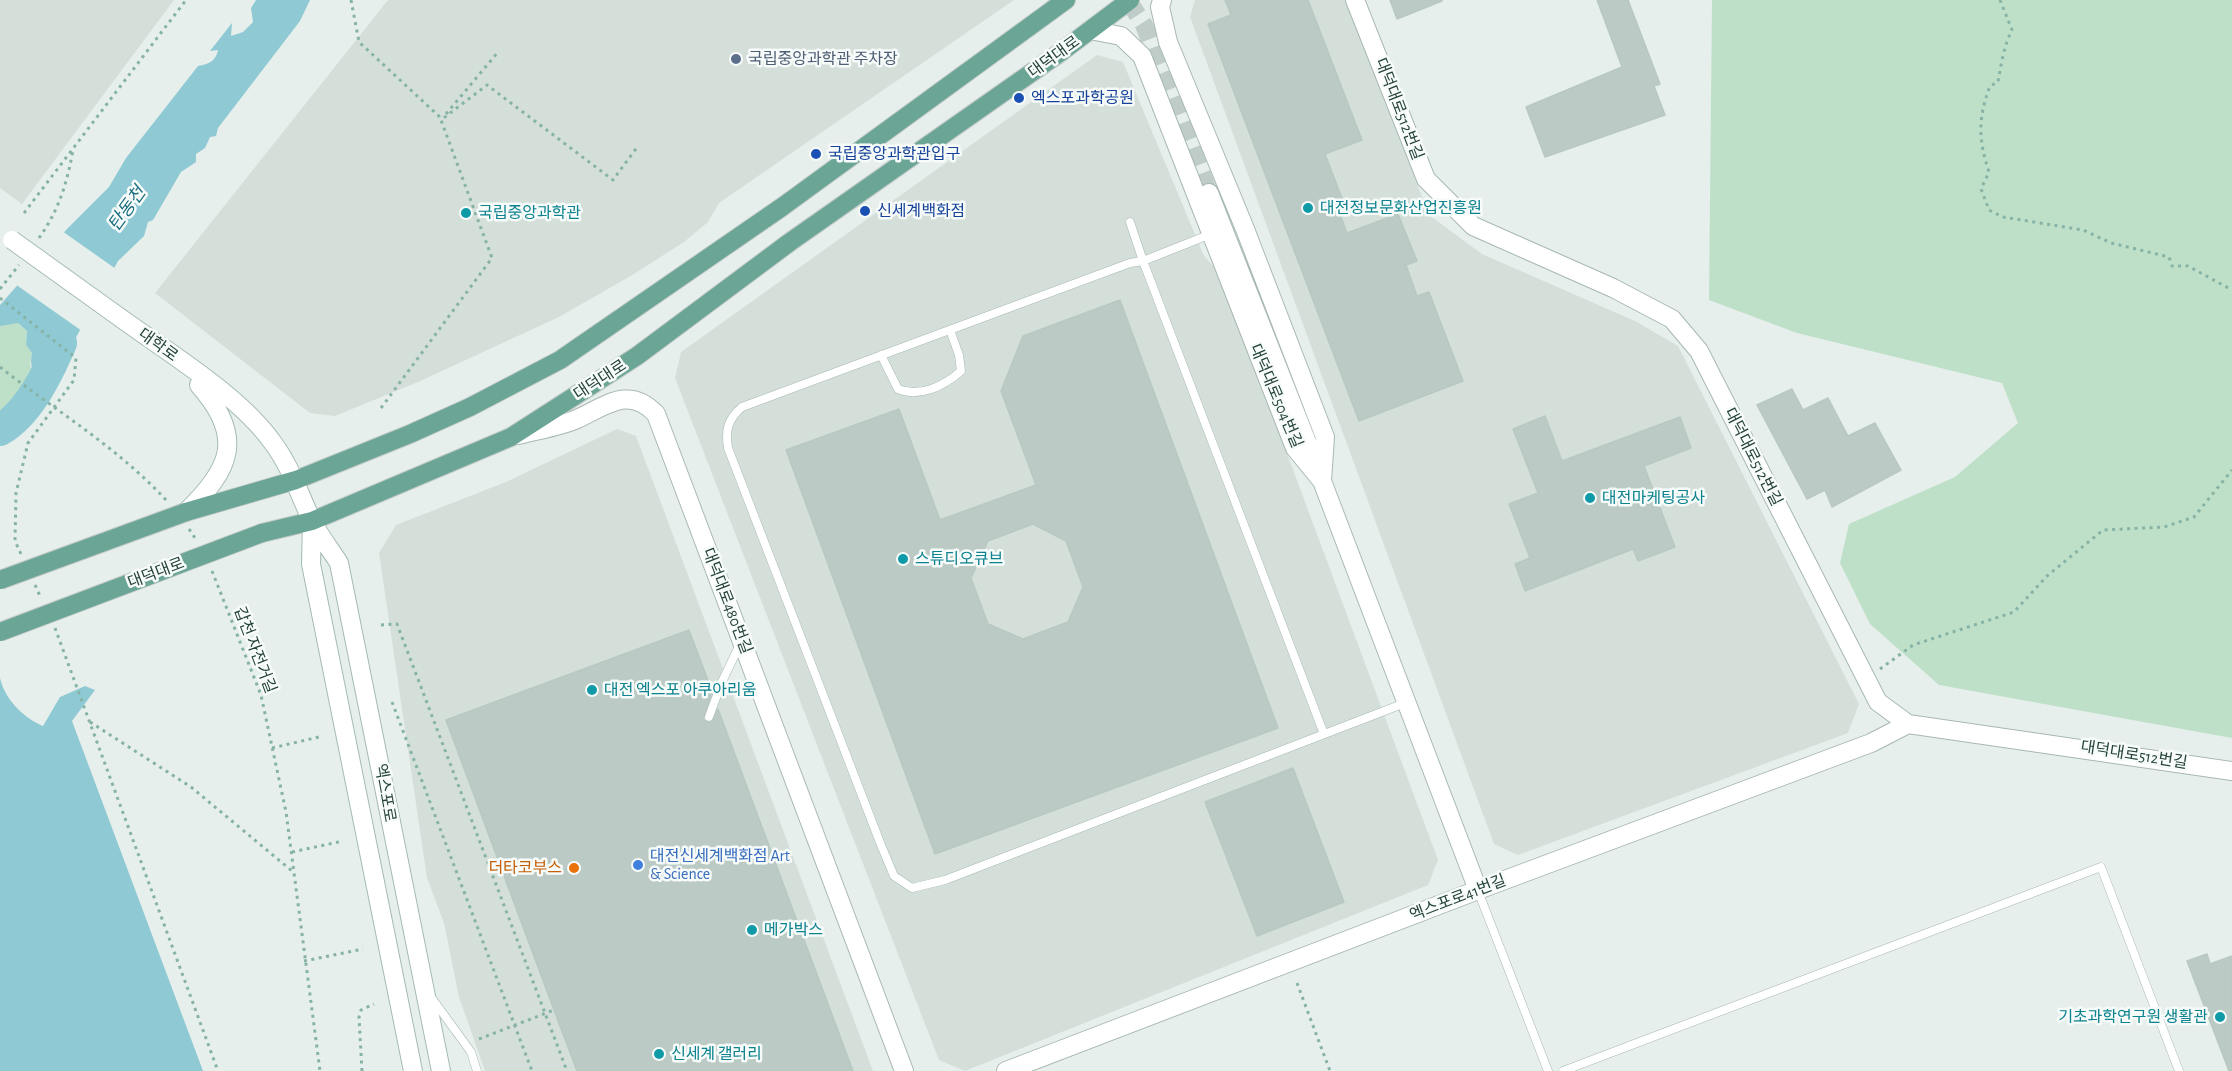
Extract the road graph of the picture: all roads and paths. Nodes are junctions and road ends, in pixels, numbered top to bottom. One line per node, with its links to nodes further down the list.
1 (186, 0): 12 (path)
2 (351, 0): 10 (path)
3 (1066, 0): 33 (main road)
4 (1130, 0): 8 (main road, 대덕대로)
5 (1162, 0): 13 (street)
6 (1356, 0): 48 (street, 대덕대로512번길)
7 (2000, 0): 23 (path)
8 (1090, 30): 14 (street, 대덕대로504번길); 31 (main road, 대덕대로)
9 (499, 51): 10 (path)
10 (441, 120): 11 (path); 30 (path)
11 (638, 147)
12 (73, 148): 15 (path); 19 (path)
13 (1220, 169): 14 (street); 34 (street)
14 (1201, 190): 17 (street, 대덕대로504번길); 34 (street)
15 (24, 213)
16 (1130, 222): 21 (lane)
17 (1211, 234): 21 (lane); 34 (street, 대덕대로504번길)
18 (6, 236): 27 (street, 대학로, bridge)
19 (32, 247)
20 (25, 256): 22 (path)
21 (1143, 261): 25 (lane); 54 (lane)
22 (0, 290)
23 (2232, 290)
24 (0, 298): 29 (path)
25 (950, 330): 26 (lane); 26 (lane)
26 (882, 355): 54 (lane)
27 (174, 357): 33 (street, 대학로); 36 (street)
28 (0, 366): 29 (path)
29 (54, 407): 35 (path); 40 (path)
30 (381, 408)
31 (511, 437): 37 (main road, 대덕대로); 47 (street, 대덕대로480번길)
32 (2232, 470): 48 (path)
33 (296, 480): 36 (main road); 37 (street, 엑스포로)
34 (1322, 481): 50 (street, 대덕대로504번길)
35 (169, 503)
36 (187, 520): 38 (path); 41 (main road, bridge)
37 (312, 521): 46 (main road, 대덕대로, bridge); 65 (street, 엑스포로); 74 (street, 엑스포로)
38 (199, 544)
39 (208, 561): 56 (path, 갑천 자전거길)
40 (25, 563)
41 (0, 580)
42 (35, 584): 43 (path)
43 (44, 605)
44 (381, 625): 68 (path)
45 (54, 627): 52 (path)
46 (0, 632)
47 (742, 640): 51 (lane); 79 (street, 대덕대로480번길)
48 (1866, 679): 53 (street, 대덕대로512번길)
49 (392, 702): 69 (path)
50 (1406, 703): 54 (lane); 61 (street, 대덕대로504번길)
51 (709, 717)
52 (89, 721): 60 (path); 71 (path)
53 (1908, 724): 57 (street, 대덕대로512번길); 61 (street, 엑스포로41번길)
54 (1324, 734)
55 (323, 736): 56 (path)
56 (272, 748): 59 (path, 갑천 자전거길)
57 (2232, 771)
58 (343, 841): 59 (path)
59 (291, 853): 60 (path, 갑천 자전거길)
60 (293, 872): 63 (path, 갑천 자전거길)
61 (1478, 890): 80 (street, 엑스포로41번길); 82 (lane)
62 (363, 949): 63 (path)
63 (304, 961): 72 (path, 갑천 자전거길)
64 (1297, 983): 81 (path)
65 (424, 988): 75 (street, 엑스포로); 76 (lane)
66 (374, 1004): 73 (path)
67 (554, 1010): 68 (path)
68 (545, 1014): 69 (path); 78 (path)
69 (515, 1025): 70 (path); 77 (path)
70 (479, 1039)
71 (218, 1071)
72 (320, 1071)
73 (362, 1071)
74 (413, 1071)
75 (441, 1071)
76 (477, 1071)
77 (532, 1071)
78 (567, 1071)
79 (904, 1071)
80 (1006, 1071)
81 (1330, 1071)
82 (1548, 1071)
83 (1563, 1071): 84 (lane)
84 (2180, 1071)

